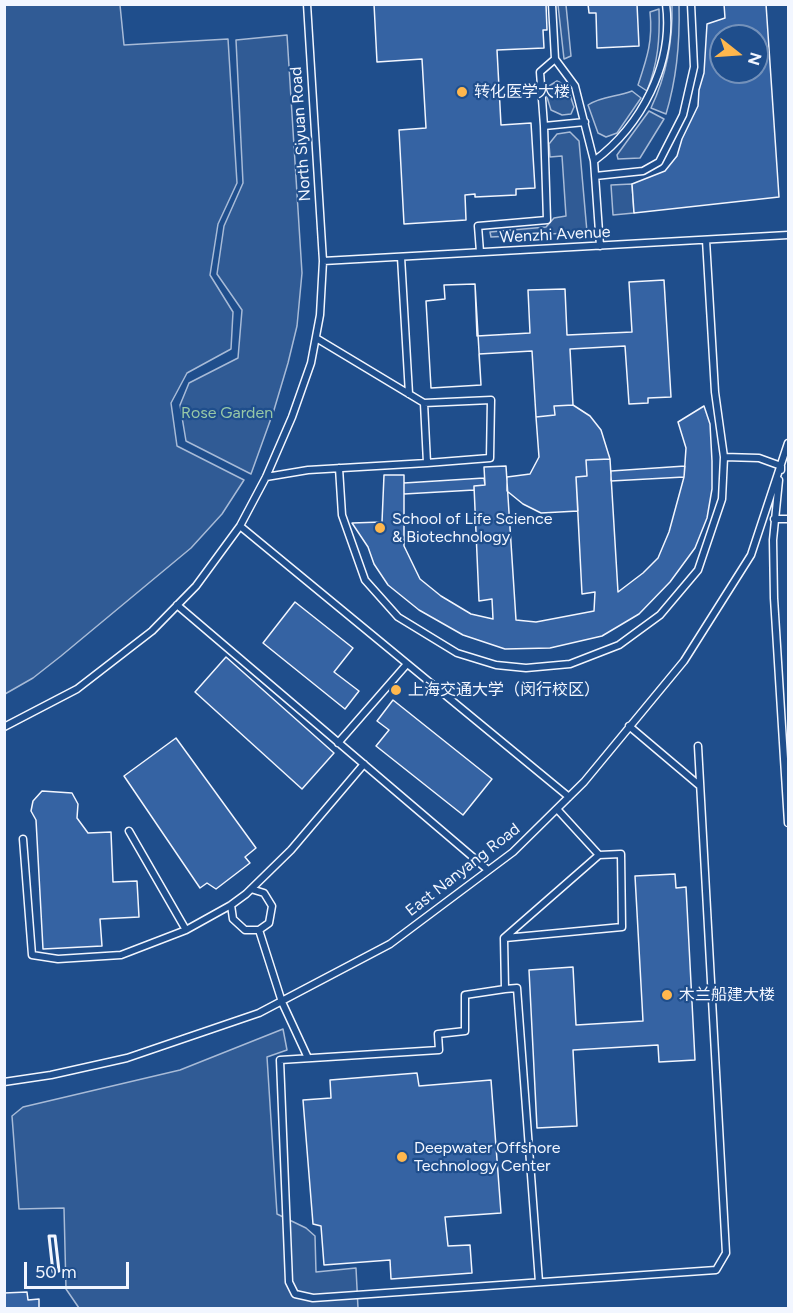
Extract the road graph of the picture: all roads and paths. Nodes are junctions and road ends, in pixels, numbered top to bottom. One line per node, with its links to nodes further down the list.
1 (307, 4): 15 (lane, North Siyuan Road)
2 (552, 4): 5 (lane)
3 (666, 4): 8 (lane)
4 (691, 4): 9 (lane)
5 (555, 59): 6 (lane); 7 (lane)
6 (585, 122): 7 (lane); 8 (lane)
7 (544, 126): 13 (lane)
8 (594, 161): 9 (lane)
9 (595, 176): 12 (lane)
10 (789, 235): 11 (lane, Wenzhi Avenue)
11 (706, 240): 12 (lane, Wenzhi Avenue); 20 (lane)
12 (600, 246): 13 (lane, Wenzhi Avenue)
13 (480, 252): 14 (lane, Wenzhi Avenue)
14 (401, 256): 15 (lane, Wenzhi Avenue); 17 (lane)
15 (323, 261): 16 (lane, North Siyuan Road)
16 (316, 338): 17 (lane); 24 (lane, North Siyuan Road)
17 (409, 394): 18 (lane)
18 (424, 403): 21 (lane); 21 (lane)
19 (789, 443): 22 (lane, East Nanyang Road)
20 (724, 457): 22 (lane); 23 (lane)
21 (427, 463): 23 (lane)
22 (781, 466): 25 (lane); 30 (lane, East Nanyang Road)
23 (339, 468): 24 (lane)
24 (266, 477): 27 (lane, North Siyuan Road)
25 (774, 519): 26 (lane); 38 (lane)
26 (789, 519)
27 (240, 526): 28 (lane, North Siyuan Road); 29 (lane)
28 (177, 605): 31 (lane, North Siyuan Road); 32 (lane)
29 (407, 664): 32 (lane); 36 (lane)
30 (629, 726): 35 (lane); 36 (lane, East Nanyang Road)
31 (4, 728)
32 (338, 743): 34 (lane)
33 (698, 746): 35 (lane)
34 (364, 764): 42 (lane); 43 (lane)
35 (700, 786): 52 (lane)
36 (569, 797): 37 (lane, East Nanyang Road)
37 (557, 809): 41 (lane); 42 (lane, East Nanyang Road)
38 (789, 823)
39 (129, 831): 45 (lane)
40 (23, 839): 45 (lane)
41 (599, 855): 47 (lane); 47 (lane)
42 (488, 870): 49 (lane, East Nanyang Road)
43 (251, 889): 44 (lane); 46 (lane)
44 (231, 905): 45 (lane); 46 (lane)
45 (186, 930)
46 (259, 930): 49 (lane)
47 (504, 938): 48 (lane)
48 (505, 989): 50 (lane); 52 (lane)
49 (282, 1002): 50 (lane); 51 (lane, East Nanyang Road)
50 (308, 1058): 52 (lane)
51 (4, 1082)
52 (539, 1282)

